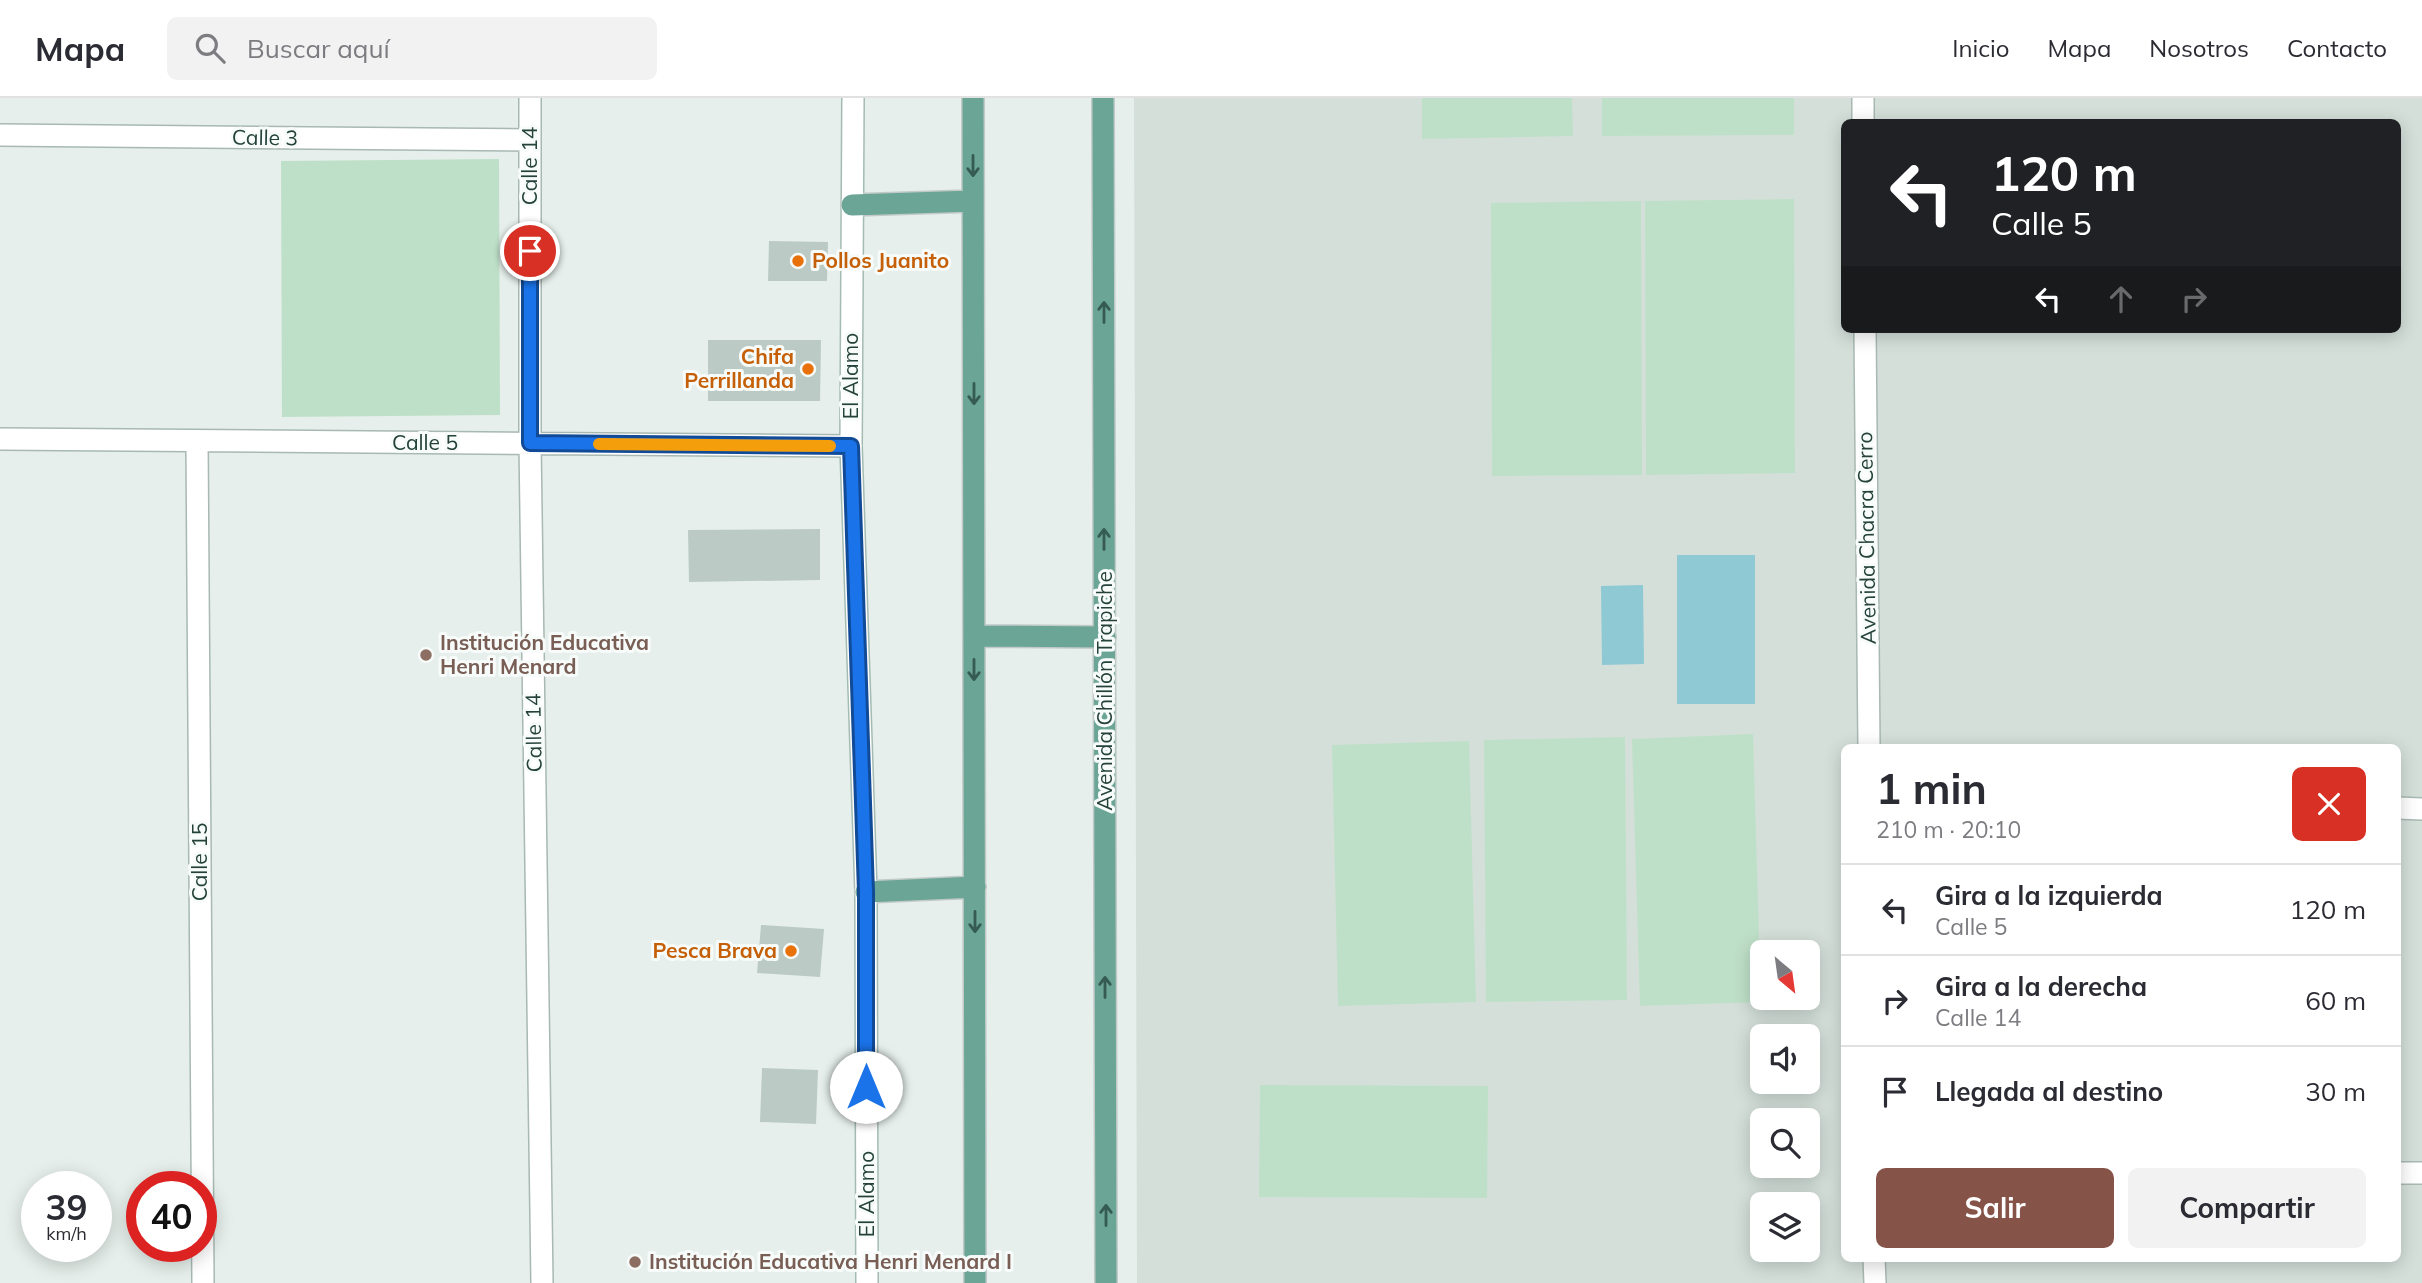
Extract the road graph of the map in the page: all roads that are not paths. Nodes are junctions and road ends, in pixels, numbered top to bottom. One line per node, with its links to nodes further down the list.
1 (530, 98): 8 (street, Calle 14)
2 (853, 98): 10 (street, El Alamo)
3 (973, 98): 9 (main road, one-way to 9)
4 (1103, 98): 17 (main road, Avenida Chillón Trapiche, one-way to 4)
5 (1863, 98): 6 (street)
6 (1863, 119)
7 (0, 135): 8 (street, Calle 3)
8 (530, 141): 14 (street, Calle 14)
9 (973, 201): 10 (main road); 16 (main road, one-way to 16)
10 (852, 205): 15 (street, El Alamo)
11 (1865, 333): 18 (street, Avenida Chacra Cerro)
12 (0, 439): 13 (street, Calle 5)
13 (197, 441): 14 (street, Calle 5); 26 (street, Calle 15)
14 (530, 443): 15 (street, Calle 5); 27 (street, Calle 14)
15 (851, 446): 22 (street, El Alamo)
16 (974, 636): 17 (main road); 21 (main road, one-way to 21)
17 (1105, 637): 30 (main road, Avenida Chillón Trapiche, one-way to 17)
18 (1869, 744)
19 (2401, 808): 20 (street)
20 (2422, 809)
21 (975, 887): 22 (main road); 29 (main road, one-way to 29)
22 (866, 892): 28 (street, El Alamo)
23 (2401, 1173): 24 (street)
24 (2422, 1173)
25 (1874, 1262): 31 (street)
26 (204, 1283)
27 (542, 1283)
28 (867, 1283)
29 (975, 1283)
30 (1106, 1283)
31 (1875, 1283)

